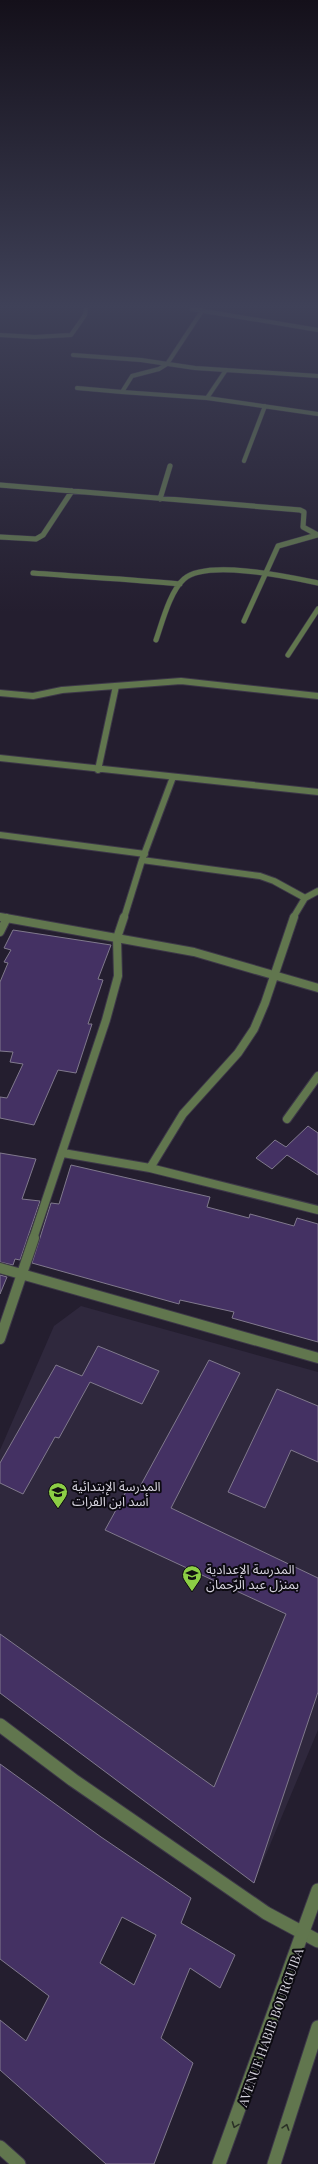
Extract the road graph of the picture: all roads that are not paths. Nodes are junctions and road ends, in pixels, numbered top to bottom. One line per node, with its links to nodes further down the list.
1 (263, 410): 4 (street)
2 (291, 410): 3 (street)
3 (318, 414)
4 (244, 460)
5 (170, 466): 8 (street)
6 (0, 485): 7 (street)
7 (72, 491): 8 (street); 10 (street)
8 (160, 499): 9 (street)
9 (318, 535): 12 (street)
10 (0, 538)
11 (34, 573): 14 (street)
12 (265, 574): 13 (street); 14 (street); 16 (street)
13 (318, 583)
14 (180, 584): 17 (street)
15 (318, 609): 18 (street)
16 (244, 621)
17 (156, 640)
18 (288, 655)
19 (116, 686): 20 (street); 21 (street); 23 (street)
20 (0, 693)
21 (318, 696)
22 (0, 758): 23 (street)
23 (98, 770): 24 (street)
24 (173, 777): 25 (street); 27 (street)
25 (318, 792)
26 (0, 835): 27 (street)
27 (143, 857): 29 (street); 32 (street)
28 (318, 891): 29 (street)
29 (305, 898): 33 (street)
30 (3, 917): 31 (street); 32 (street)
31 (0, 932)
32 (117, 938): 33 (street); 37 (street)
33 (275, 975): 34 (street); 38 (street)
34 (318, 988)
35 (318, 1076): 36 (street)
36 (287, 1119)
37 (63, 1153): 38 (street); 41 (street)
38 (150, 1168): 39 (street)
39 (318, 1210)
40 (0, 1268): 41 (street)
41 (23, 1274): 42 (street); 43 (street)
42 (0, 1339)
43 (318, 1358)
44 (0, 1725): 46 (street)
45 (318, 1890): 46 (street, AVENUE HABIB BOURGUIBA)
46 (303, 1933): 47 (street); 51 (street, AVENUE HABIB BOURGUIBA, one-way to 51)
47 (318, 1941)
48 (318, 2027): 52 (street, one-way to 48)
49 (0, 2147): 50 (street)
50 (19, 2164)
51 (219, 2164)
52 (274, 2164)

